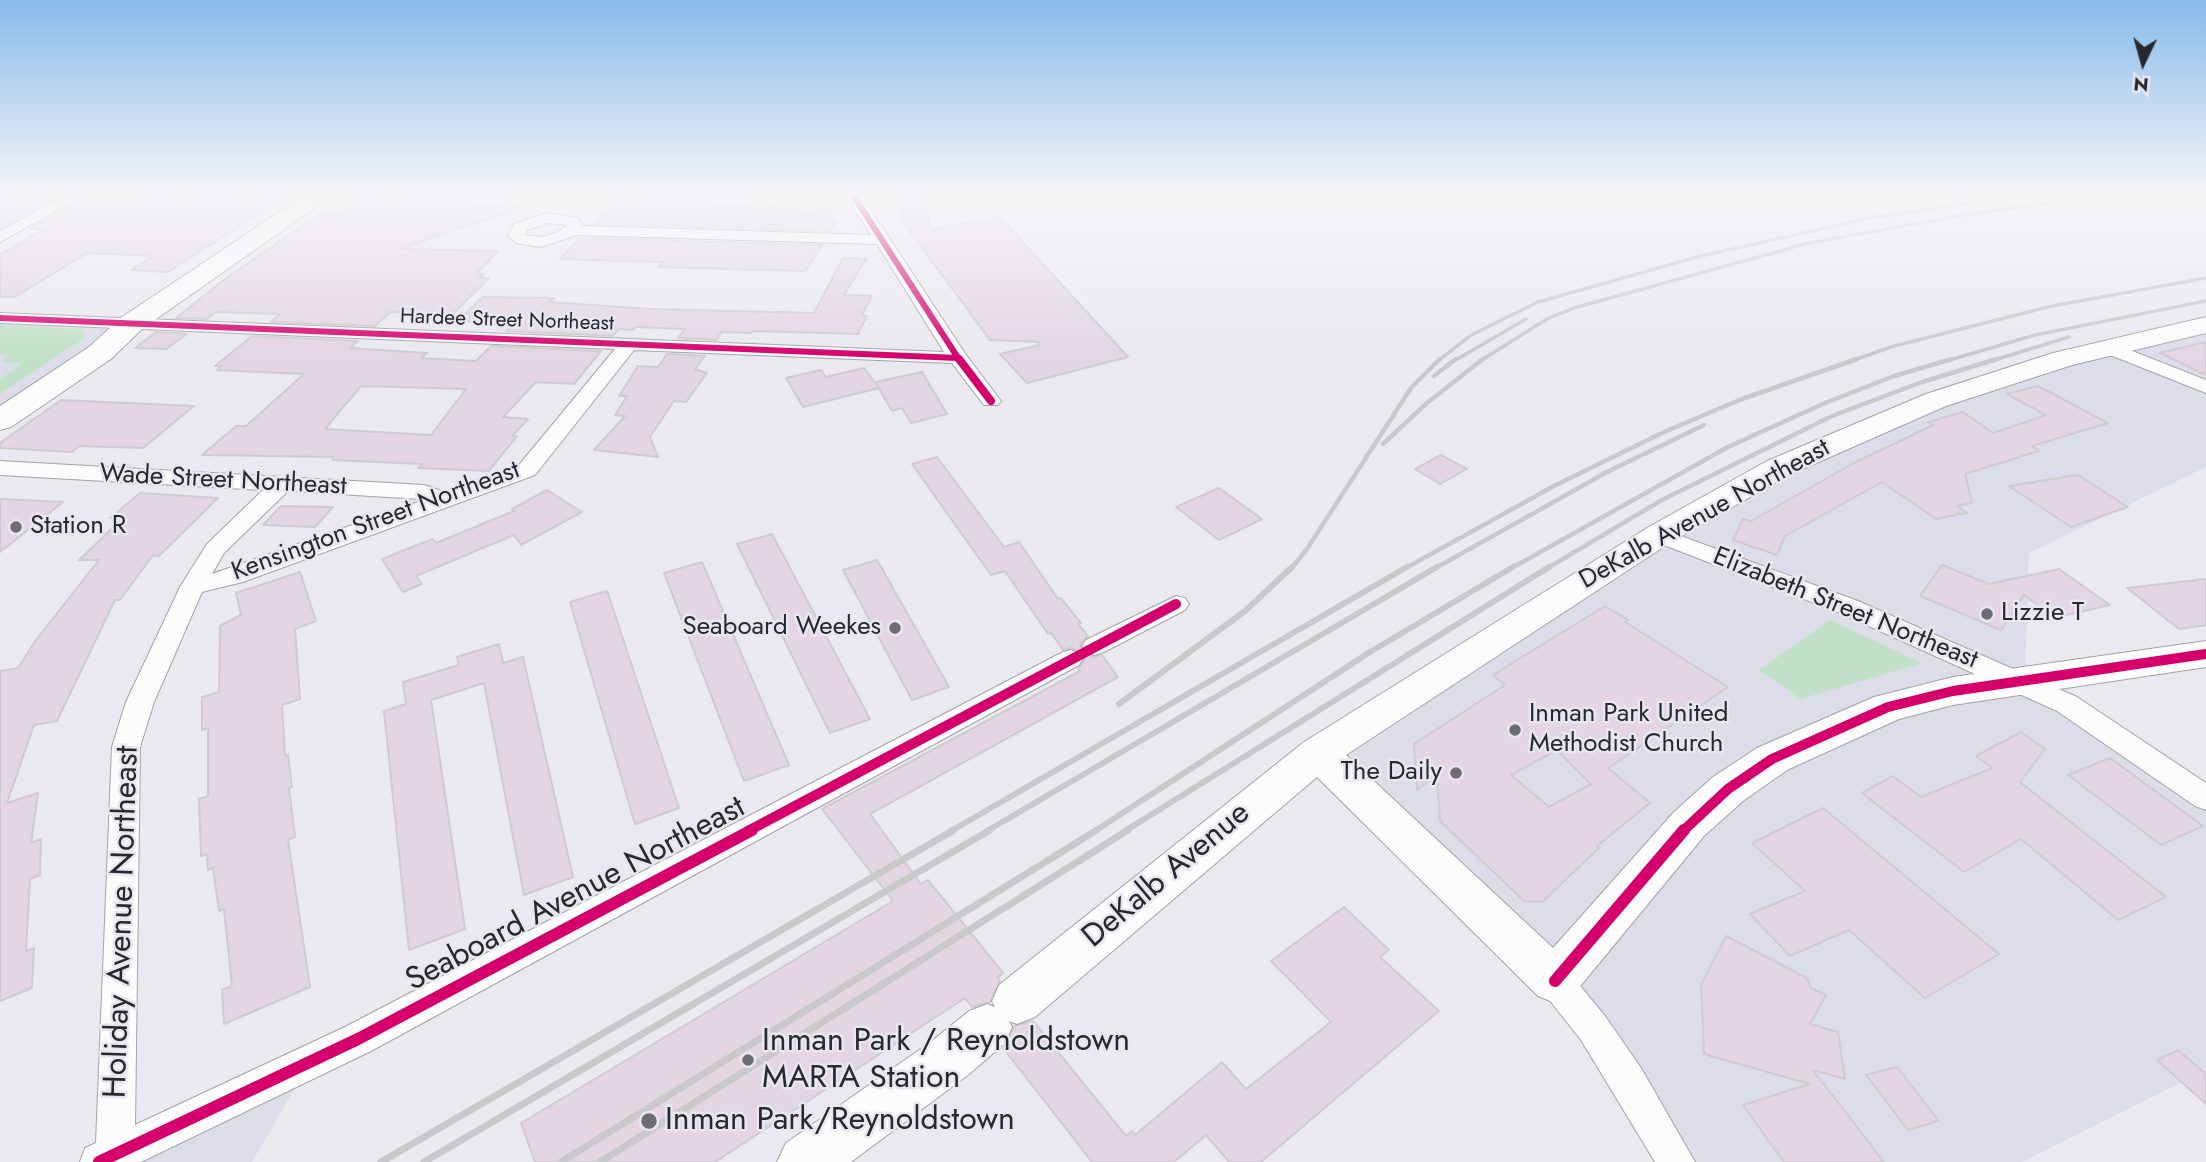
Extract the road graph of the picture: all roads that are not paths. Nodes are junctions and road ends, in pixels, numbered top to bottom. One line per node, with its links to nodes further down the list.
1 (241, 249): 4 (highway)
2 (888, 249): 8 (street)
3 (0, 318): 4 (street, Hardee Street Northeast)
4 (132, 323): 6 (street, Hardee Street Northeast); 10 (highway); 12 (highway)
5 (2206, 325): 7 (main road, DeKalb Avenue Northeast)
6 (629, 344): 8 (street, Hardee Street Northeast); 15 (street, Kensington Street Northeast)
7 (2107, 347): 9 (street); 16 (main road, DeKalb Avenue Northeast)
8 (958, 358): 11 (street)
9 (2206, 387)
10 (0, 400)
11 (991, 401)
12 (0, 420)
13 (0, 468): 14 (street, Wade Street Northeast)
14 (282, 484): 15 (street, Wade Street Northeast); 17 (street, Holiday Avenue Northeast)
15 (446, 500): 17 (street, Kensington Street Northeast)
16 (1659, 535): 20 (street, Elizabeth Street Northeast); 21 (main road, DeKalb Avenue Northeast)
17 (192, 587): 24 (street, Holiday Avenue Northeast)
18 (1176, 604): 24 (street, Seaboard Avenue Northeast)
19 (2206, 654): 20 (main road)
20 (2021, 681): 22 (street, Elizabeth Street Northeast); 23 (main road)
21 (1318, 754): 23 (main road); 25 (main road, DeKalb Avenue)
22 (2206, 798)
23 (1555, 981): 26 (street)
24 (107, 1158)
25 (805, 1162)
26 (1676, 1162)

